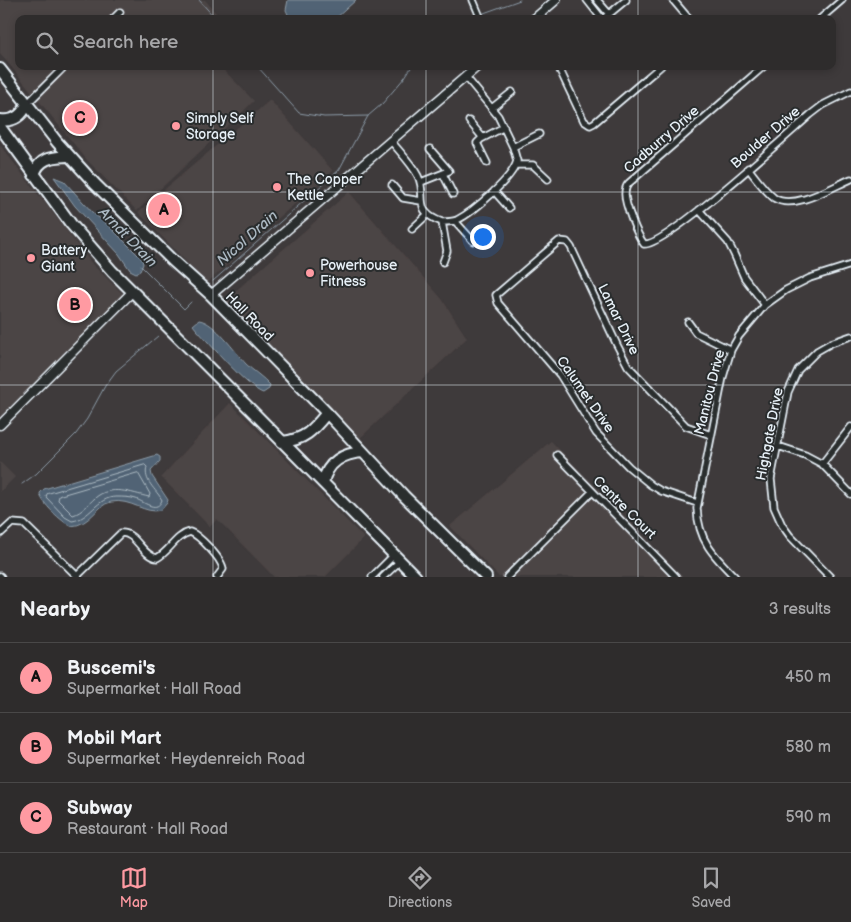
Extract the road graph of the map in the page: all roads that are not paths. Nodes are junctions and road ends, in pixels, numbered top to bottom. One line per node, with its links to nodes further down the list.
1 (472, 0): 11 (street)
2 (556, 0): 12 (street)
3 (587, 0): 13 (street)
4 (598, 0): 9 (street)
5 (626, 0): 9 (street)
6 (673, 0): 14 (street)
7 (842, 0): 15 (street)
8 (120, 12): 10 (street)
9 (609, 14)
10 (117, 15)
11 (479, 15)
12 (539, 15)
13 (600, 15)
14 (686, 15)
15 (825, 15)
16 (0, 70): 25 (highway, Hall Road)
17 (61, 70): 25 (street)
18 (474, 70): 22 (street)
19 (560, 70): 20 (street)
20 (656, 70)
21 (759, 70): 50 (street, Cadburry Drive)
22 (466, 77): 26 (street); 33 (street)
23 (851, 91): 39 (street, Boulder Drive)
24 (512, 92): 26 (street)
25 (27, 104): 27 (highway); 36 (highway, Hall Road)
26 (492, 108): 30 (street)
27 (0, 120)
28 (469, 121): 32 (street)
29 (0, 127): 41 (highway)
30 (504, 127): 32 (street); 34 (street)
31 (539, 134): 34 (street)
32 (483, 138): 37 (street)
33 (391, 141): 44 (street); 60 (street)
34 (513, 147): 38 (street)
35 (430, 148): 40 (street)
36 (69, 156): 41 (highway); 60 (highway, Hall Road)
37 (486, 162)
38 (517, 165): 42 (street); 46 (street)
39 (748, 168): 43 (street); 50 (street, Boulder Drive)
40 (443, 174): 44 (street); 47 (street)
41 (34, 175): 59 (highway)
42 (548, 179)
43 (851, 179)
44 (421, 182): 48 (street)
45 (392, 185): 48 (street)
46 (494, 190): 49 (street); 52 (street)
47 (453, 194)
48 (421, 201): 51 (street)
49 (510, 208)
50 (699, 210): 61 (street)
51 (428, 214): 53 (street); 54 (street)
52 (455, 221): 53 (street); 55 (street)
53 (442, 222): 57 (street)
54 (412, 229)
55 (473, 241)
56 (564, 241): 68 (street, Lamar Drive); 77 (street, Calumet Drive)
57 (443, 262)
58 (851, 265): 61 (street, Manitou Drive)
59 (133, 292): 66 (street); 69 (highway)
60 (211, 295): 65 (highway, Hall Road)
61 (765, 305): 64 (street, Manitou Drive)
62 (688, 322): 64 (street)
63 (851, 336): 70 (street, Highgate Drive)
64 (731, 350): 68 (street, Manitou Drive)
65 (327, 413): 69 (highway); 71 (highway, Hall Road)
66 (0, 425)
67 (851, 427): 73 (street)
68 (711, 435): 77 (street, Manitou Drive)
69 (282, 442): 74 (highway)
70 (778, 446): 73 (street); 89 (street, Highgate Drive)
71 (363, 452): 74 (highway); 85 (highway, Hall Road)
72 (557, 455): 75 (street, Centre Court)
73 (822, 464): 76 (street)
74 (323, 483): 79 (highway)
75 (592, 492): 86 (street); 87 (street, Centre Court)
76 (851, 494)
77 (696, 503): 88 (street, Manitou Drive)
78 (0, 534): 80 (street)
79 (397, 558): 82 (street); 83 (street); 84 (highway)
80 (78, 576): 81 (street)
81 (217, 577)
82 (372, 577)
83 (383, 577)
84 (416, 577)
85 (486, 577)
86 (507, 577)
87 (676, 577)
88 (735, 577)
89 (830, 577)

